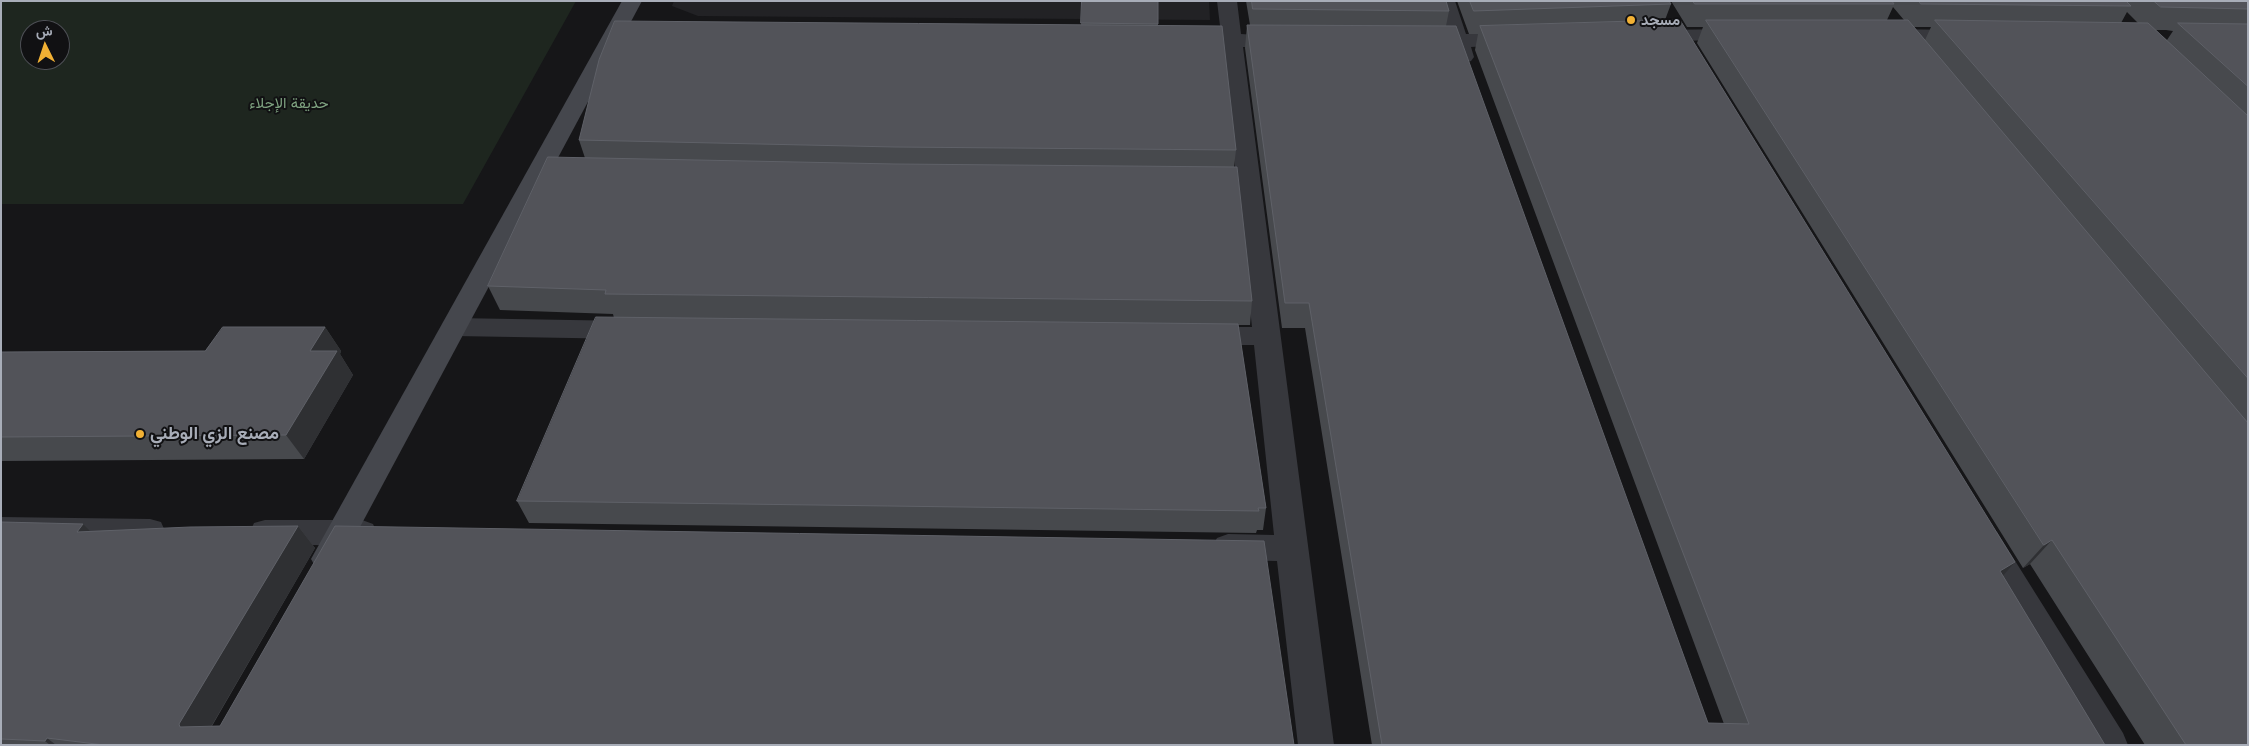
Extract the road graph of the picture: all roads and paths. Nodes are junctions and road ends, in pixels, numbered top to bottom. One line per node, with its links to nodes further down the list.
1 (632, 1): 21 (street)
2 (1227, 1): 14 (street)
3 (1445, 1): 17 (street)
4 (1664, 10): 6 (street)
5 (1886, 15): 9 (street)
6 (1679, 35): 7 (street); 11 (street); 19 (street)
7 (1757, 35)
8 (1863, 35): 9 (street)
9 (1902, 35): 10 (street); 18 (street)
10 (1981, 36)
11 (1631, 37)
12 (1162, 40): 14 (street)
13 (1536, 40): 17 (street)
14 (1231, 41): 15 (street); 26 (street)
15 (1300, 41)
16 (1399, 41): 17 (street)
17 (1459, 42): 20 (street)
18 (1921, 58)
19 (1695, 61)
20 (1472, 79)
21 (538, 171): 22 (street); 23 (street)
22 (567, 172)
23 (455, 327): 24 (street); 31 (street)
24 (651, 330)
25 (1176, 336): 26 (street)
26 (1266, 336): 34 (street)
27 (1972, 517): 37 (street)
28 (1, 529): 29 (street)
29 (176, 531)
30 (235, 532): 31 (street)
31 (342, 533): 32 (street); 35 (street)
32 (391, 534)
33 (1201, 547): 34 (street)
34 (1291, 548): 36 (street)
35 (313, 584)
36 (1316, 745)
37 (2110, 745)

